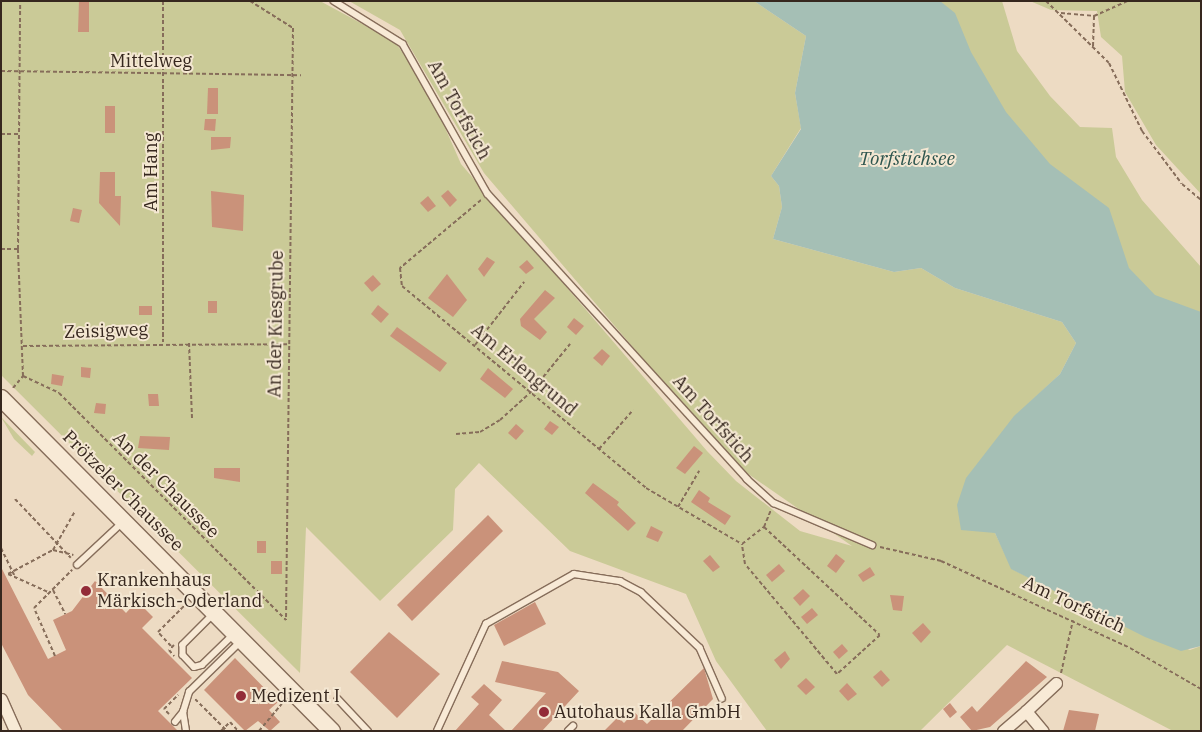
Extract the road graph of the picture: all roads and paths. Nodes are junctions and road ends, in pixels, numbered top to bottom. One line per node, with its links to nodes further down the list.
1 (20, 1): 13 (path)
2 (163, 1): 11 (path, Am Hang)
3 (250, 1): 12 (path, An der Kiesgrube)
4 (334, 1): 17 (lane, Am Torfstich)
5 (1046, 1): 7 (path)
6 (1128, 1): 8 (path)
7 (1061, 13): 8 (path); 9 (path)
8 (1094, 16): 9 (path)
9 (1093, 46): 18 (path)
10 (1, 72): 13 (path, Mittelweg)
11 (163, 73): 12 (path, Mittelweg); 13 (path, Mittelweg); 22 (path, Am Hang)
12 (291, 74): 14 (path, Mittelweg); 24 (path, An der Kiesgrube)
13 (20, 75): 16 (path)
14 (301, 75)
15 (1, 134): 16 (path)
16 (19, 134): 20 (path)
17 (488, 194): 26 (path, Am Erlengrund); 37 (lane, Am Torfstich)
18 (1201, 200)
19 (1, 249): 20 (path)
20 (18, 249): 27 (path)
21 (524, 282): 26 (path)
22 (163, 342): 23 (path, Zeisigweg); 27 (path, Zeisigweg)
23 (189, 343): 24 (path, Zeisigweg); 32 (path)
24 (288, 344): 57 (path, An der Kiesgrube)
25 (570, 344): 29 (path)
26 (475, 345): 29 (path, Am Erlengrund)
27 (23, 346): 28 (path)
28 (23, 376): 30 (path); 57 (path, An der Chaussee)
29 (531, 392): 33 (path); 34 (path, Am Erlengrund)
30 (7, 393): 40 (main road, Prötzeler Chaussee)
31 (633, 410): 34 (path)
32 (192, 418)
33 (456, 434)
34 (599, 449): 38 (path, Am Erlengrund)
35 (699, 471): 38 (path)
36 (14, 499): 42 (path)
37 (774, 503): 41 (path); 44 (lane, Am Torfstich)
38 (678, 507): 43 (path, Am Erlengrund)
39 (74, 513): 42 (path)
40 (124, 521): 48 (lane); 56 (main road, Prötzeler Chaussee)
41 (764, 527): 43 (path); 43 (path)
42 (58, 544): 46 (path); 47 (path)
43 (742, 544)
44 (872, 545): 58 (path, Am Torfstich)
45 (1, 548): 50 (path)
46 (53, 550): 47 (path); 50 (path)
47 (67, 554): 48 (path); 49 (path)
48 (86, 557): 49 (lane)
49 (77, 565): 52 (path)
50 (12, 569): 51 (path); 51 (path)
51 (14, 575): 53 (path)
52 (53, 590): 53 (path); 55 (path)
53 (50, 593): 62 (path)
54 (187, 603): 61 (path)
55 (65, 614)
56 (211, 617): 59 (main road, Prötzeler Chaussee); 59 (lane)
57 (286, 620)
58 (1073, 620): 64 (path); 65 (path, Am Torfstich)
59 (239, 636): 66 (lane); 82 (main road, Prötzeler Chaussee)
60 (178, 640): 61 (path)
61 (172, 646): 63 (path)
62 (55, 656)
63 (179, 660)
64 (1056, 683): 71 (street)
65 (1201, 689)
66 (189, 692): 72 (lane); 73 (path); 75 (path)
67 (722, 698): 84 (lane)
68 (1, 699): 76 (street)
69 (285, 699): 81 (path)
70 (338, 699): 83 (lane)
71 (1026, 711): 86 (street); 87 (street)
72 (183, 712): 73 (lane); 77 (lane)
73 (175, 721)
74 (573, 726): 85 (lane)
75 (224, 728): 78 (path); 79 (path); 80 (path)
76 (15, 731)
77 (186, 731)
78 (221, 731)
79 (226, 731)
80 (238, 731)
81 (259, 731)
82 (332, 731)
83 (368, 731)
84 (437, 731)
85 (568, 731)
86 (1003, 731)
87 (1043, 731)

